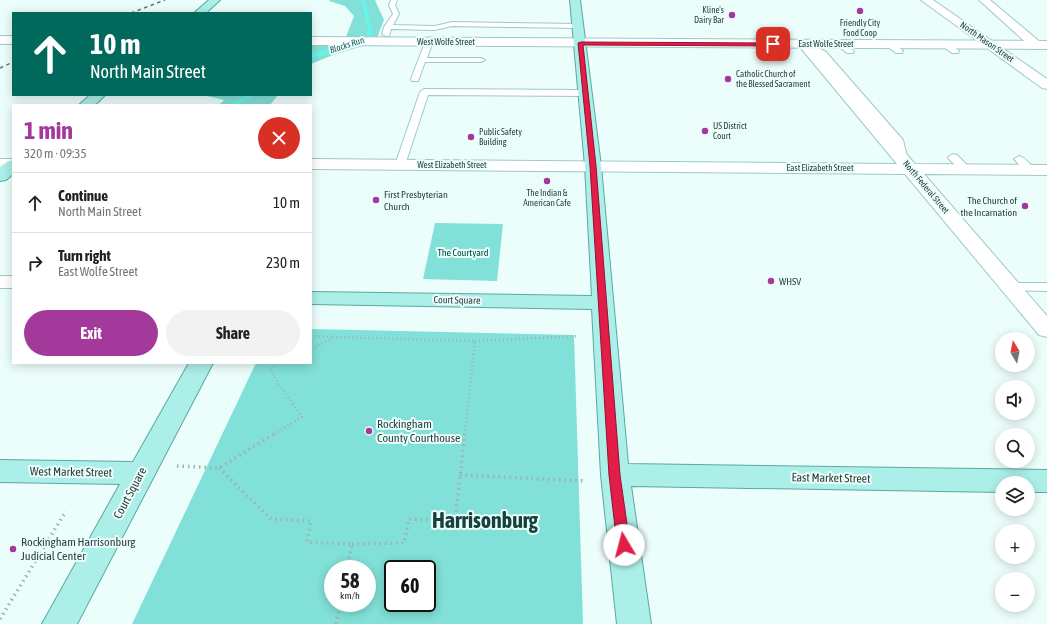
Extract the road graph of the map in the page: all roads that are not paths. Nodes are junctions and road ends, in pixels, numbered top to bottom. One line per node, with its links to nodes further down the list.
1 (215, 0): 7 (main road)
2 (394, 0): 9 (lane)
3 (575, 0): 8 (main road)
4 (926, 0): 17 (street, North Mason Street)
5 (945, 0): 18 (street, North Mason Street)
6 (984, 0): 19 (street)
7 (200, 12)
8 (579, 26): 9 (lane); 15 (main road)
9 (388, 27): 13 (lane)
10 (0, 40): 11 (street)
11 (12, 40)
12 (312, 41): 13 (street, West Wolfe Street)
13 (385, 42): 14 (street, West Wolfe Street)
14 (429, 42): 15 (street, West Wolfe Street); 20 (lane)
15 (581, 43): 16 (street, East Wolfe Street); 25 (main road)
16 (804, 44): 17 (street, East Wolfe Street); 29 (street, North Federal Street)
17 (992, 45): 18 (street, East Wolfe Street); 24 (street, North Mason Street)
18 (1010, 45): 19 (street, East Wolfe Street); 22 (street, North Mason Street)
19 (1041, 45)
20 (423, 60): 21 (lane); 23 (lane)
21 (481, 60)
22 (1047, 71)
23 (416, 79)
24 (1047, 85)
25 (586, 93): 32 (lane); 35 (main road)
26 (97, 96): 27 (main road)
27 (87, 104)
28 (954, 157): 36 (lane)
29 (907, 163): 35 (street, East Elizabeth Street); 36 (street, East Elizabeth Street); 42 (street, North Federal Street)
30 (0, 164): 33 (street)
31 (312, 164): 32 (street, West Elizabeth Street)
32 (400, 164): 35 (street, West Elizabeth Street)
33 (12, 165)
34 (12, 166): 38 (main road)
35 (593, 166): 44 (main road)
36 (965, 170): 37 (street, East Elizabeth Street)
37 (1047, 170)
38 (0, 176)
39 (0, 282): 40 (street)
40 (12, 282)
41 (1046, 285): 42 (lane)
42 (1011, 287): 45 (street, North Federal Street)
43 (312, 298): 44 (main road, Court Square)
44 (603, 303): 49 (main road)
45 (1046, 328)
46 (200, 364): 48 (main road, Court Square)
47 (0, 471): 48 (main road, West Market Street)
48 (142, 473): 51 (main road, Court Square)
49 (615, 479): 50 (main road, East Market Street); 52 (main road)
50 (1047, 481)
51 (59, 624)
52 (634, 624)

